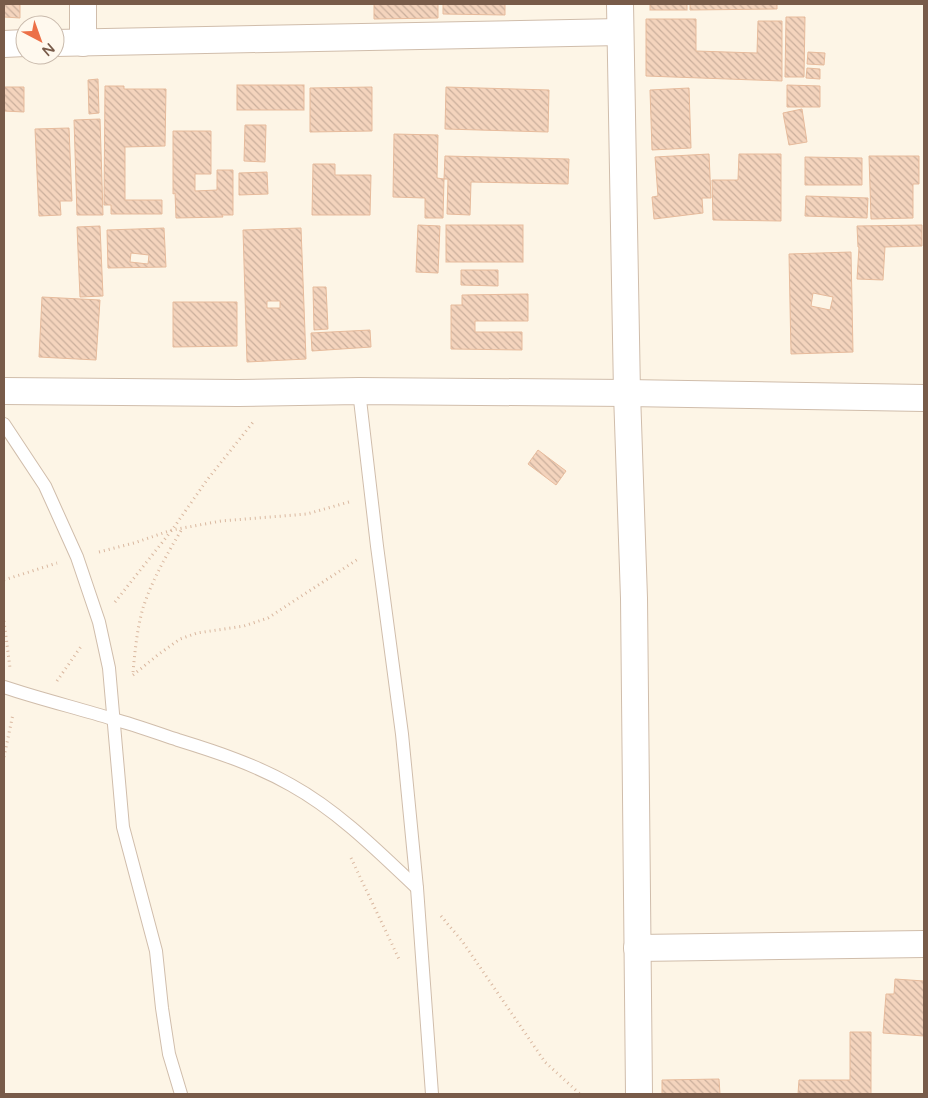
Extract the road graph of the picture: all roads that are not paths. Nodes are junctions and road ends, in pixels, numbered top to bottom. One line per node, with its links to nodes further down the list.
1 (83, 4): 5 (street)
2 (620, 4): 3 (street)
3 (620, 32): 5 (street); 8 (street)
4 (65, 43): 5 (street)
5 (83, 43)
6 (4, 391): 7 (street)
7 (360, 391): 8 (street); 13 (lane)
8 (627, 392): 9 (street); 15 (street)
9 (924, 398)
10 (4, 424): 12 (lane)
11 (8, 689): 12 (lane)
12 (112, 718): 13 (lane); 16 (lane)
13 (417, 888): 17 (lane)
14 (924, 944): 15 (street)
15 (637, 948): 18 (street)
16 (181, 1094)
17 (432, 1094)
18 (639, 1094)

